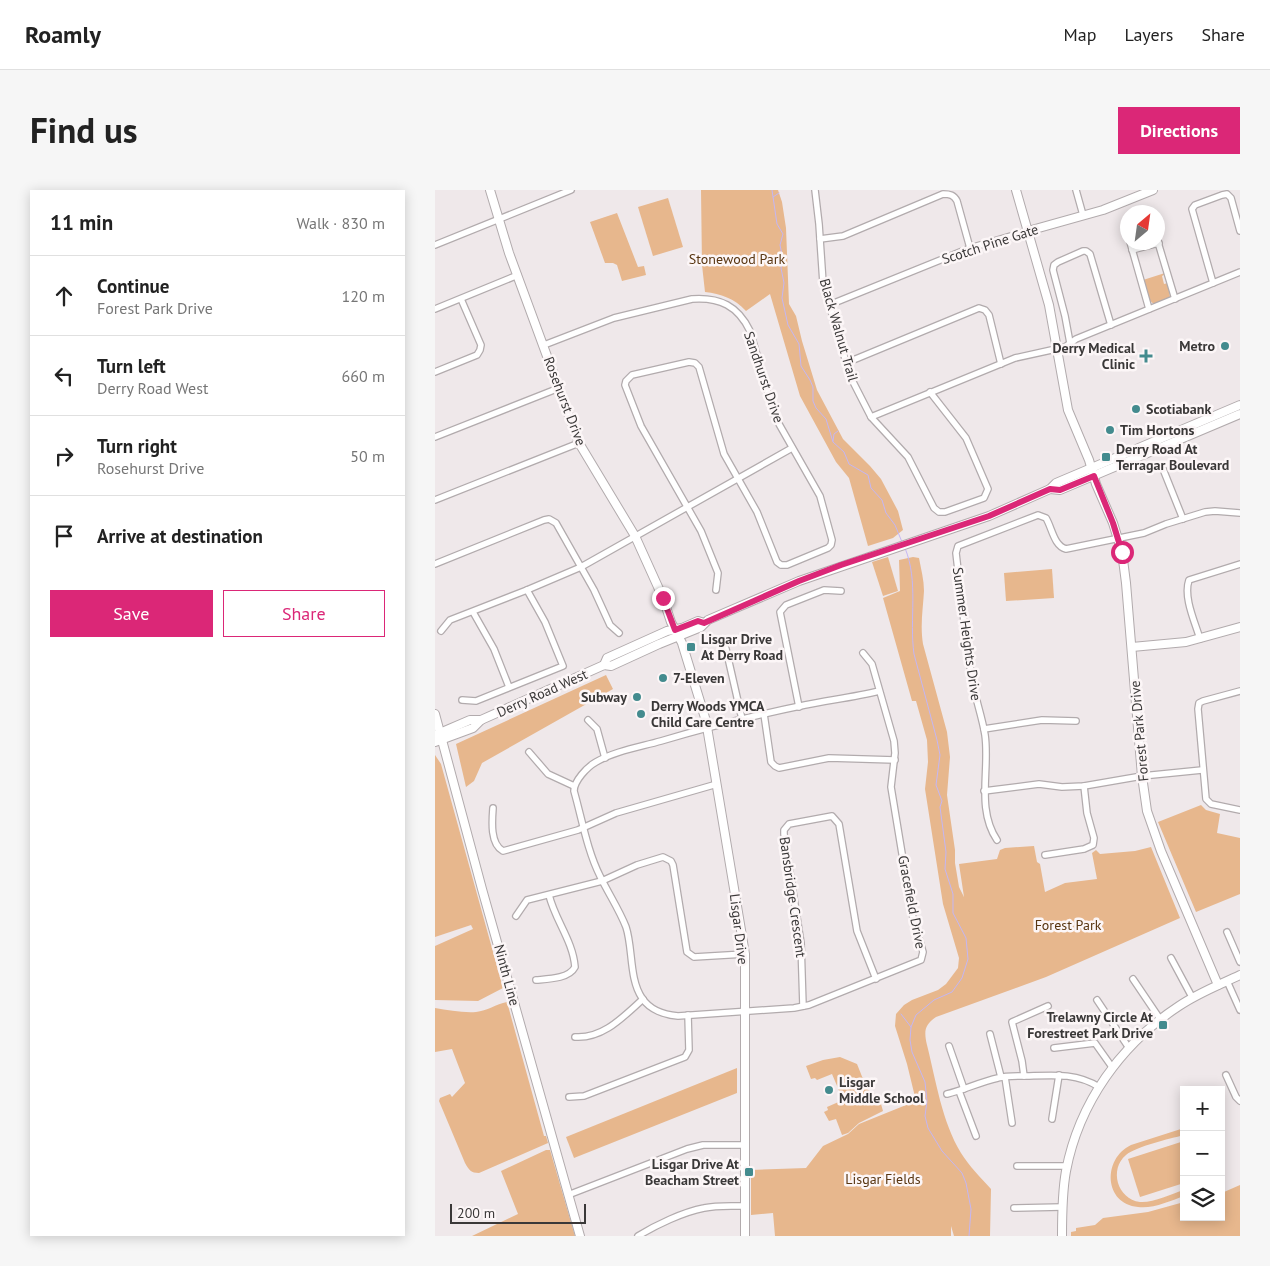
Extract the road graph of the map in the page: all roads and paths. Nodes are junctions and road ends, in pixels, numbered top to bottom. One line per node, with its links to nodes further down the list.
1 (490, 190): 8 (street, Rosehurst Drive)
2 (571, 190): 8 (street)
3 (815, 190): 11 (street, Black Walnut Trail)
4 (1016, 190): 9 (street, Forest Park Drive)
5 (1076, 190): 7 (street)
6 (1153, 190): 7 (street, Scotch Pine Gate)
7 (1083, 215): 9 (street, Scotch Pine Gate)
8 (499, 219): 12 (street); 17 (street, Rosehurst Drive)
9 (1028, 231): 13 (street, Scotch Pine Gate); 27 (street, Forest Park Drive)
10 (1240, 231): 18 (street)
11 (820, 239): 13 (street); 21 (street, Black Walnut Trail)
12 (435, 245)
13 (970, 248): 21 (street, Scotch Pine Gate)
14 (1133, 250): 23 (street)
15 (1161, 250): 20 (street)
16 (1240, 272): 18 (street)
17 (518, 275): 19 (street); 26 (street, Rosehurst Drive)
18 (1213, 283): 20 (street)
19 (461, 299): 22 (street); 30 (street)
20 (1175, 299): 23 (street)
21 (829, 305): 28 (street, Black Walnut Trail)
22 (435, 309)
23 (1149, 309): 24 (street)
24 (1111, 325): 25 (street); 25 (street)
25 (1070, 343): 27 (street)
26 (544, 345): 31 (street, Rosehurst Drive); 38 (street, Sandhurst Drive)
27 (1057, 349): 29 (street); 40 (street, Forest Park Drive)
28 (846, 363): 29 (street); 35 (street, Black Walnut Trail)
29 (1001, 364): 32 (street)
30 (435, 372)
31 (559, 388): 36 (street); 37 (street, Rosehurst Drive)
32 (930, 392): 35 (street); 35 (street, Black Walnut Trail)
33 (1240, 405): 40 (street, Derry Road West)
34 (1240, 414): 40 (street, Derry Road West)
35 (871, 417)
36 (435, 437)
37 (579, 443): 42 (street); 46 (street, Rosehurst Drive)
38 (792, 448): 41 (street); 41 (street, Sandhurst Drive)
39 (1163, 469): 45 (street)
40 (1093, 472): 47 (street, Forest Park Drive); 58 (street, Derry Road West)
41 (738, 477): 43 (street); 43 (street, Sandhurst Drive)
42 (435, 500)
43 (687, 506): 46 (street); 52 (street)
44 (1240, 512): 45 (street)
45 (1183, 518): 47 (street)
46 (635, 536): 50 (street); 58 (street, Rosehurst Drive)
47 (1119, 539): 61 (street, Forest Park Drive); 74 (street, Summer Heights Drive)
48 (435, 564): 50 (street)
49 (1240, 564): 60 (street)
50 (581, 567): 51 (street); 57 (street)
51 (527, 590): 54 (street); 63 (street)
52 (716, 590)
53 (841, 591): 67 (street)
54 (473, 612): 56 (street); 63 (street)
55 (1240, 627): 60 (street)
56 (441, 631)
57 (619, 633)
58 (677, 633): 73 (street, Lisgar Drive); 75 (street, Derry Road West)
59 (721, 639): 70 (street)
60 (1200, 639): 61 (street)
61 (1132, 647): 80 (street, Forest Park Drive)
62 (863, 653): 65 (street, Gracefield Drive)
63 (509, 687): 66 (street)
64 (1240, 691): 79 (street)
65 (879, 692): 67 (street); 78 (street, Gracefield Drive)
66 (462, 700)
67 (799, 706): 69 (street)
68 (435, 714): 75 (street, Ninth Line)
69 (764, 714): 70 (street); 78 (street)
70 (742, 719): 73 (street)
71 (589, 720): 77 (street)
72 (1076, 721): 74 (street)
73 (707, 728): 77 (street); 81 (street, Lisgar Drive)
74 (984, 729): 84 (street)
75 (438, 737): 133 (street, Ninth Line)
76 (529, 752): 82 (street)
77 (605, 758): 82 (street)
78 (895, 760): 98 (street, Gracefield Drive)
79 (1203, 770): 80 (street); 86 (street)
80 (1142, 776): 83 (street); 102 (street, Forest Park Drive)
81 (717, 784): 87 (street); 94 (street, Lisgar Drive)
82 (574, 786): 87 (street)
83 (1084, 786): 84 (street); 89 (street)
84 (984, 791): 88 (street)
85 (493, 808): 87 (street)
86 (1240, 810)
87 (584, 827): 90 (street)
88 (997, 840)
89 (1045, 855)
90 (602, 881): 91 (street); 94 (street); 104 (street)
91 (549, 895): 92 (street); 100 (street)
92 (515, 916)
93 (1227, 932): 96 (street)
94 (745, 954): 109 (street, Lisgar Drive)
95 (1171, 958): 103 (street)
96 (1240, 962)
97 (1240, 975): 101 (street)
98 (876, 979): 106 (street, Gracefield Drive); 106 (street, Bansbridge Crescent)
99 (1133, 979): 111 (street)
100 (536, 980)
101 (1227, 981): 102 (street); 108 (street)
102 (1218, 985): 103 (street)
103 (1192, 997): 111 (street)
104 (643, 999): 110 (street, Gracefield Drive); 113 (street)
105 (1097, 1000): 116 (street)
106 (803, 1006): 109 (street, Gracefield Drive)
107 (1048, 1006): 120 (street)
108 (1240, 1010)
109 (744, 1011): 110 (street, Gracefield Drive); 130 (street, Lisgar Drive)
110 (688, 1015): 125 (street)
111 (1159, 1019): 116 (street)
112 (990, 1034): 121 (street)
113 (575, 1037)
114 (949, 1046): 123 (street)
115 (1054, 1048): 117 (street)
116 (1129, 1048): 117 (street)
117 (1112, 1067): 122 (street)
118 (1059, 1074): 120 (street); 122 (street); 127 (street)
119 (1226, 1075): 126 (street)
120 (1024, 1076): 121 (street)
121 (1003, 1077): 123 (street); 128 (street)
122 (1099, 1087): 132 (street)
123 (961, 1090): 124 (street); 129 (street)
124 (947, 1094)
125 (569, 1097)
126 (1240, 1101)
127 (1052, 1119)
128 (1012, 1123)
129 (976, 1136)
130 (745, 1145): 133 (street); 134 (street, Lisgar Drive)
131 (1017, 1166): 132 (street)
132 (1067, 1166): 135 (street)
133 (568, 1195): 137 (street, Ninth Line)
134 (744, 1206): 138 (street); 139 (street, Lisgar Drive)
135 (1063, 1207): 136 (street); 140 (street)
136 (1015, 1208)
137 (579, 1236)
138 (638, 1236)
139 (745, 1236)
140 (1062, 1236)

